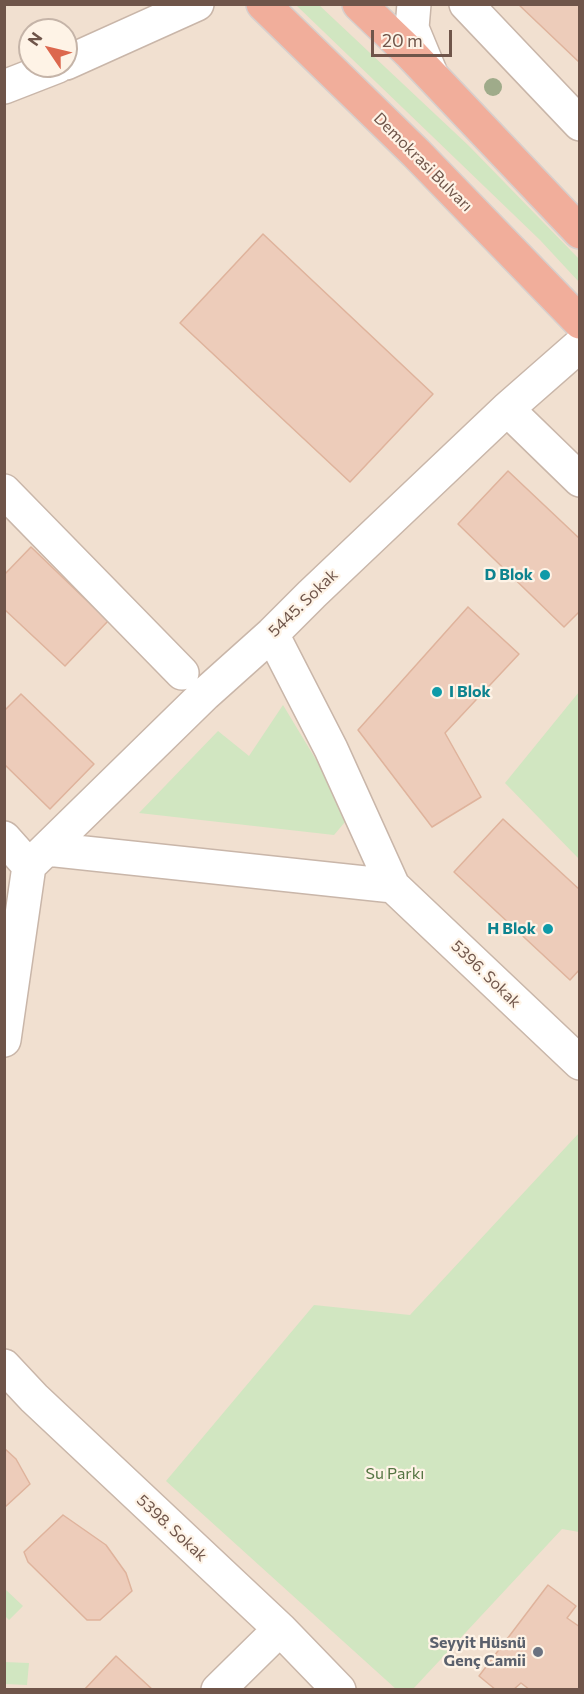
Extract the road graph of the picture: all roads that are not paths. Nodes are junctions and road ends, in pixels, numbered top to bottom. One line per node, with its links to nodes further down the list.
1 (197, 4): 6 (street)
2 (263, 4): 12 (highway, Demokrasi Bulvarı)
3 (359, 4): 7 (highway)
4 (414, 4): 7 (street)
5 (466, 4): 10 (street)
6 (78, 58)
7 (431, 74): 11 (highway)
8 (27, 78): 9 (street)
9 (4, 87)
10 (579, 124)
11 (579, 232)
12 (579, 322)
13 (579, 345): 14 (street, 5445. Sokak)
14 (507, 409): 15 (street); 17 (street, 5445. Sokak)
15 (579, 480)
16 (4, 491): 18 (street)
17 (272, 634): 20 (street, 5445. Sokak); 21 (street)
18 (183, 674)
19 (4, 838): 20 (street)
20 (38, 857): 21 (street); 22 (street)
21 (393, 886): 24 (street, 5396. Sokak)
22 (14, 905): 23 (street)
23 (4, 1040)
24 (579, 1063)
25 (4, 1366): 26 (street, 5398. Sokak)
26 (280, 1629): 27 (street); 28 (street, 5398. Sokak)
27 (218, 1689)
28 (339, 1689)

